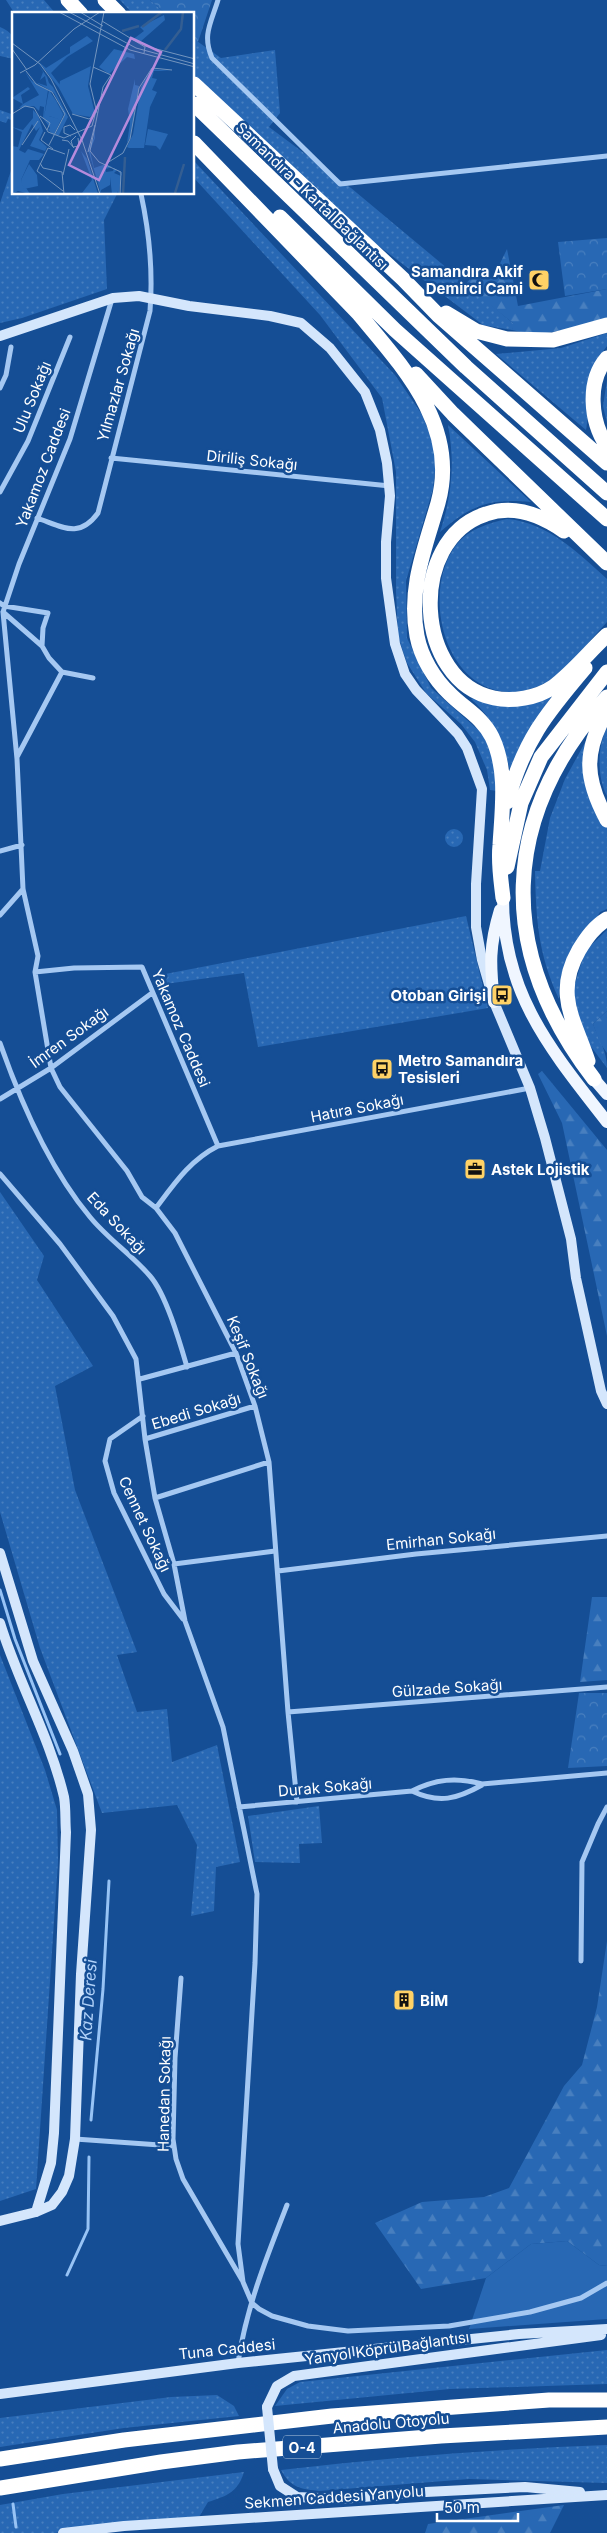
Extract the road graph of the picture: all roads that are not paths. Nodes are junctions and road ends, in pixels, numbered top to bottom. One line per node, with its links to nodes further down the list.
1 (57, 0): 6 (highway)
2 (68, 0): 7 (highway)
3 (94, 0): 8 (highway)
4 (105, 0): 9 (highway)
5 (218, 0): 14 (street)
6 (68, 12)
7 (79, 12)
8 (105, 12)
9 (117, 12)
10 (195, 85): 16 (highway)
11 (195, 105): 31 (highway, Samandıra - Kartal Bağlantısı)
12 (195, 133): 33 (highway)
13 (195, 144): 19 (highway)
14 (607, 156)
15 (141, 195): 18 (street, Yılmazlar Sokağı)
16 (403, 279): 20 (highway); 28 (highway)
17 (112, 298): 18 (main road); 21 (main road); 32 (street, Yakamoz Caddesi)
18 (151, 298): 27 (street, Yılmazlar Sokağı); 29 (main road)
19 (354, 308): 34 (highway); 45 (highway)
20 (607, 325)
21 (0, 336)
22 (70, 337): 30 (street, Ulu Sokağı)
23 (11, 347): 25 (street)
24 (607, 358): 26 (highway)
25 (0, 388)
26 (607, 446)
27 (111, 458): 29 (street, Diriliş Sokağı); 32 (street, Yılmazlar Sokağı)
28 (607, 463)
29 (390, 486): 55 (main road)
30 (0, 492)
31 (607, 493)
32 (37, 518): 35 (street, Yakamoz Caddesi)
33 (607, 519)
34 (607, 564): 36 (highway)
35 (2, 607): 38 (street); 38 (street); 44 (street, Yakamoz Caddesi)
36 (607, 634)
37 (607, 641): 45 (highway)
38 (42, 646): 39 (street)
39 (62, 672): 41 (street); 44 (street)
40 (607, 672): 50 (highway)
41 (92, 678)
42 (607, 697): 58 (highway)
43 (607, 711): 46 (highway)
44 (17, 758): 47 (street, Yakamoz Caddesi)
45 (503, 815): 50 (highway)
46 (607, 820)
47 (22, 845): 48 (street); 49 (street, Yakamoz Caddesi)
48 (0, 851)
49 (23, 889): 51 (street); 53 (street, Yakamoz Caddesi)
50 (503, 898): 55 (main road); 63 (main road)
51 (0, 915)
52 (607, 918): 58 (highway)
53 (35, 972): 54 (street, Yakamoz Caddesi); 57 (street, Keşif Sokağı)
54 (152, 993): 57 (street, İmren Sokağı); 64 (street, Yakamoz Caddesi)
55 (494, 1002): 59 (main road)
56 (0, 1043): 60 (street, Eda Sokağı)
57 (51, 1068): 60 (street, İmren Sokağı); 66 (street, Keşif Sokağı)
58 (594, 1079): 61 (main road)
59 (530, 1088): 64 (street, Hatıra Sokağı); 70 (main road)
60 (17, 1089): 62 (street, İmren Sokağı); 68 (street, Eda Sokağı)
61 (607, 1094)
62 (0, 1099)
63 (607, 1122)
64 (218, 1146): 66 (street)
65 (0, 1174): 69 (street)
66 (156, 1208): 67 (street, Keşif Sokağı)
67 (236, 1353): 68 (street); 71 (street, Keşif Sokağı)
68 (187, 1367): 69 (street)
69 (140, 1379): 72 (street)
70 (607, 1404)
71 (255, 1406): 73 (street, Ebedi Sokağı); 74 (street, Keşif Sokağı)
72 (143, 1416): 73 (street); 81 (street, Cennet Sokağı)
73 (145, 1439): 75 (street)
74 (269, 1462): 75 (street); 77 (street, Keşif Sokağı)
75 (155, 1498): 79 (street)
76 (607, 1536): 80 (street, Emirhan Sokağı)
77 (275, 1551): 79 (street); 80 (street, Keşif Sokağı)
78 (0, 1553): 93 (main road)
79 (174, 1564): 81 (street)
80 (278, 1571): 84 (street, Keşif Sokağı)
81 (185, 1621): 89 (street)
82 (0, 1623): 96 (main road)
83 (607, 1687): 84 (street, Gülzade Sokağı)
84 (288, 1712): 88 (street, Keşif Sokağı)
85 (607, 1773): 86 (street, Durak Sokağı)
86 (482, 1784): 87 (street, Durak Sokağı); 87 (street, Durak Sokağı)
87 (412, 1791): 88 (street, Durak Sokağı)
88 (297, 1802): 89 (street, Durak Sokağı)
89 (239, 1807): 98 (street)
90 (607, 1808): 91 (street)
91 (581, 1961)
92 (181, 1978): 94 (street, Hanedan Sokağı)
93 (75, 2139): 94 (street); 96 (main road)
94 (174, 2146): 98 (street, Hanedan Sokağı)
95 (287, 2205): 100 (street)
96 (36, 2212): 97 (main road)
97 (0, 2221)
98 (244, 2282): 100 (street)
99 (607, 2283): 100 (street)
100 (252, 2303): 103 (street)
101 (607, 2329): 103 (main road, Tuna Caddesi)
102 (607, 2334): 109 (main road, Yanyol Köprü Bağlantısı, bridge)
103 (238, 2363): 104 (main road, Tuna Caddesi)
104 (0, 2394)
105 (607, 2400): 107 (highway, Anadolu Otoyolu / O-4)
106 (607, 2427): 108 (highway, Anadolu Otoyolu / O-4)
107 (0, 2459)
108 (0, 2488)
109 (607, 2494): 110 (main road, Sekmen Caddesi Yanyolu)
110 (123, 2530): 111 (main road, Sekmen Caddesi Yanyolu)
111 (62, 2533)

